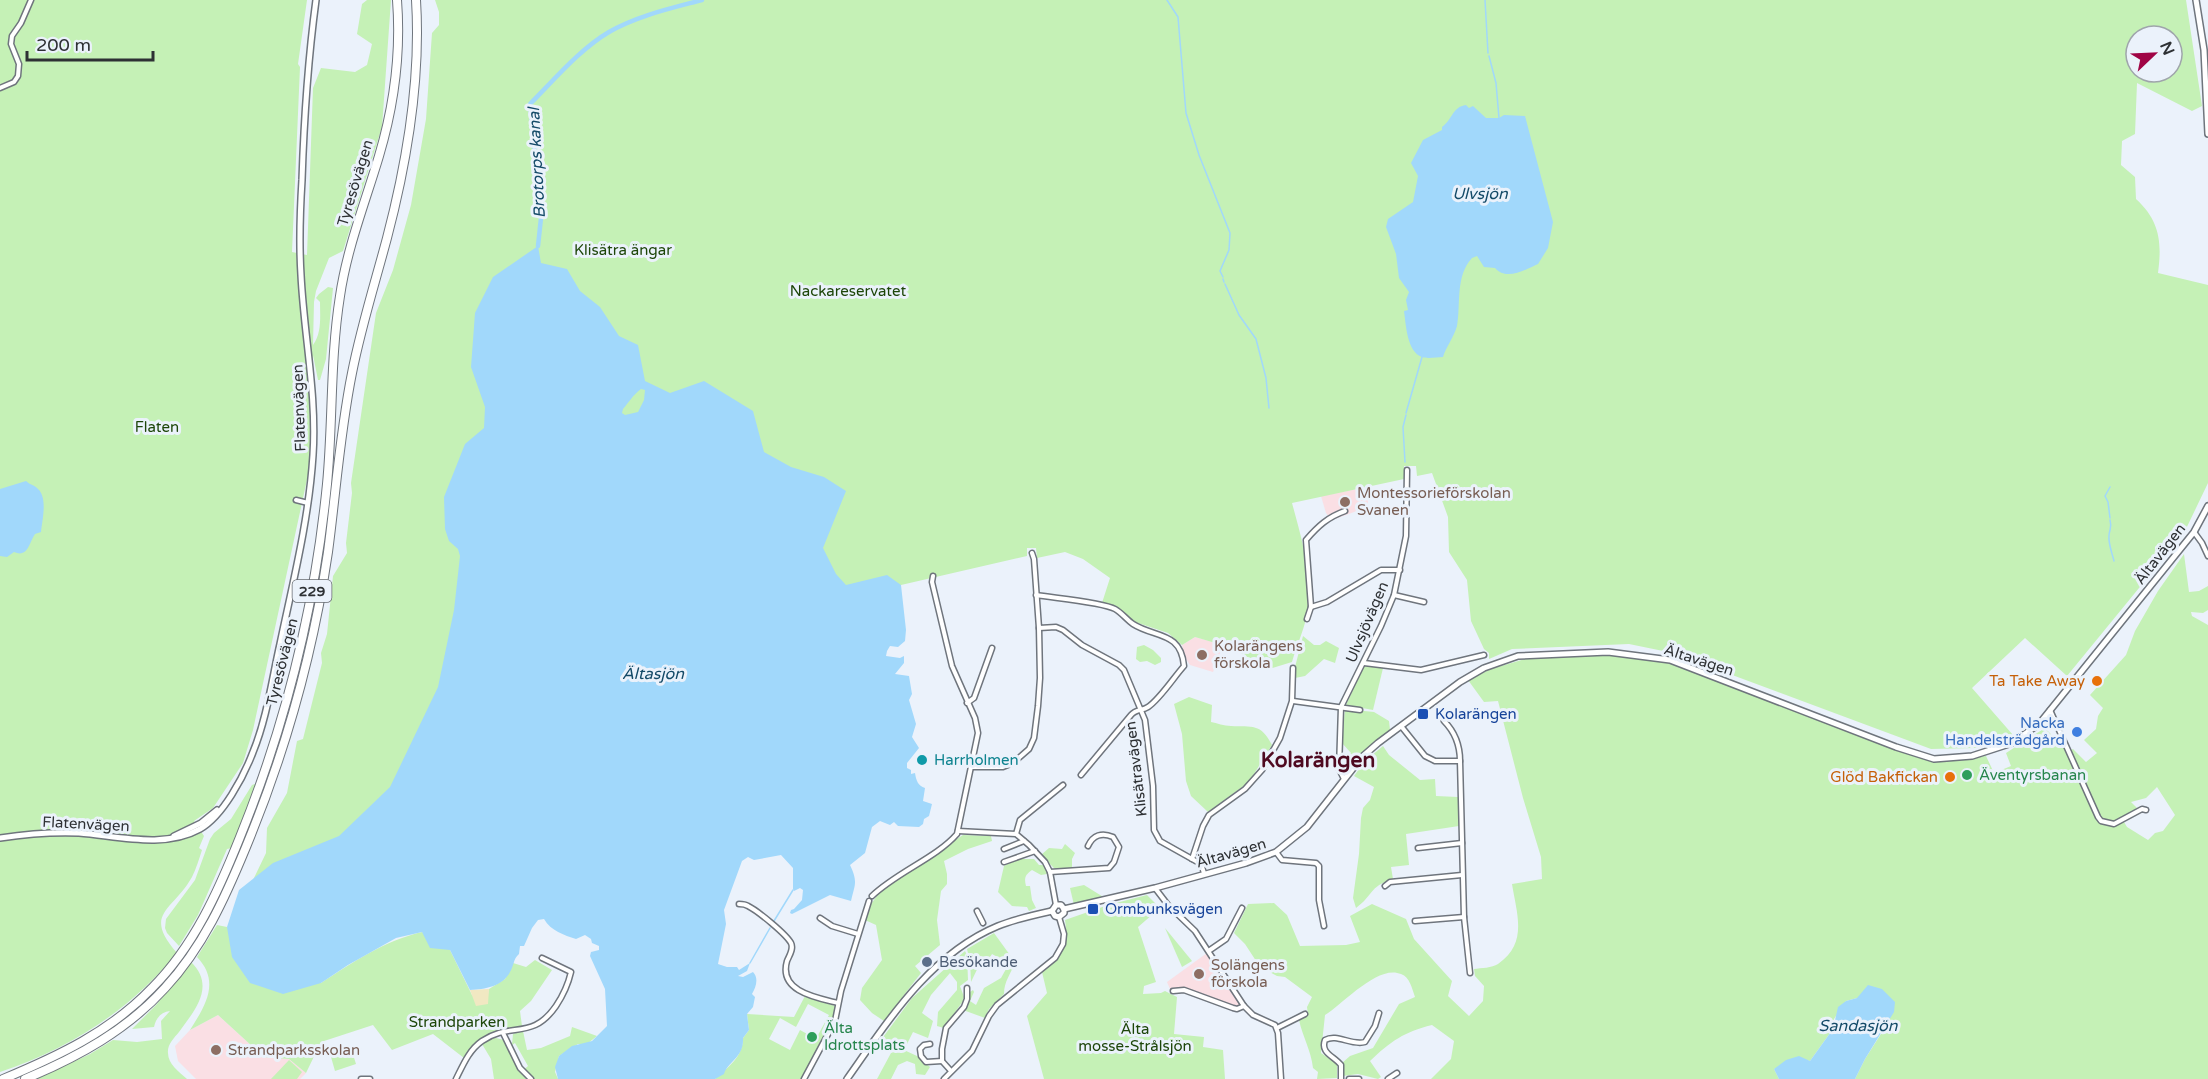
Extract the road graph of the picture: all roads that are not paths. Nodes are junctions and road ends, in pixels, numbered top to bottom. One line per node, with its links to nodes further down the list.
1 (31, 0): 6 (street)
2 (316, 0): 10 (main road, Flatenvägen)
3 (397, 0): 89 (highway, Tyresövägen / 229)
4 (416, 0): 91 (highway, Tyresövägen / 229)
5 (2196, 0): 7 (main road)
6 (0, 88)
7 (2208, 134)
8 (1407, 470): 16 (street, Ulvsjövägen)
9 (296, 500): 10 (street)
10 (308, 503): 44 (main road, Flatenvägen)
11 (2208, 506): 13 (main road, Ältavägen)
12 (1345, 511): 21 (street)
13 (2194, 532): 15 (street); 33 (main road, Ältavägen)
14 (1032, 553): 18 (street)
15 (2208, 556)
16 (1400, 570): 19 (street, Ulvsjövägen); 21 (street)
17 (933, 576): 29 (street)
18 (1036, 595): 23 (street); 31 (street)
19 (1394, 595): 20 (street); 26 (street, Ulvsjövägen)
20 (1424, 602)
21 (1311, 607): 22 (street)
22 (1307, 619)
23 (1039, 628): 31 (street, Klisätravägen); 37 (street)
24 (992, 648): 29 (street)
25 (1484, 655): 26 (street)
26 (1364, 663): 30 (street, Ulvsjövägen)
27 (1293, 668): 28 (street)
28 (1292, 701): 30 (street); 52 (street)
29 (967, 703): 37 (street)
30 (1341, 707): 32 (street); 39 (street, Ulvsjövägen)
31 (1140, 710): 38 (street); 52 (street, Klisätravägen)
32 (1360, 710)
33 (2050, 710): 35 (main road, Ältavägen); 41 (street)
34 (1444, 721): 36 (street)
35 (1401, 726): 36 (street); 39 (main road, Ältavägen)
36 (1460, 761): 46 (street)
37 (971, 767): 42 (street)
38 (1082, 775)
39 (1344, 779): 51 (main road, Ältavägen)
40 (1063, 785): 43 (street)
41 (2146, 810)
42 (958, 831): 43 (street); 59 (street)
43 (1016, 834): 45 (street)
44 (0, 838)
45 (1024, 841): 49 (street); 50 (street)
46 (1462, 843): 48 (street); 56 (street)
47 (1088, 846): 54 (street)
48 (1418, 848)
49 (1004, 849)
50 (1035, 851): 53 (street); 54 (street)
51 (1276, 852): 55 (main road, Ältavägen); 72 (street)
52 (1192, 859): 55 (street, Klisätravägen)
53 (1004, 862)
54 (1050, 872): 62 (street)
55 (1204, 873): 58 (main road, Ältavägen)
56 (1462, 875): 57 (street); 68 (street)
57 (1385, 886)
58 (1155, 888): 64 (main road, Ältavägen); 74 (street)
59 (872, 896)
60 (869, 901): 73 (street)
61 (739, 904): 79 (street)
62 (1056, 905): 64 (main road); 66 (main road)
63 (1242, 908): 74 (street)
64 (1064, 909): 67 (main road)
65 (977, 911): 71 (street)
66 (1052, 911): 67 (main road); 96 (main road)
67 (1059, 917): 87 (street)
68 (1464, 917): 70 (street); 76 (street)
69 (820, 918): 73 (street)
70 (1415, 921)
71 (983, 923)
72 (1324, 926)
73 (858, 934): 79 (street)
74 (1210, 950): 80 (street)
75 (542, 957): 84 (street)
76 (1470, 973)
77 (967, 988): 86 (street)
78 (1173, 991): 80 (street)
79 (838, 1004): 90 (street)
80 (1244, 1006): 83 (street)
81 (1379, 1013): 99 (street)
82 (1305, 1014): 83 (street)
83 (1277, 1028): 98 (street)
84 (503, 1033): 94 (street); 95 (street)
85 (930, 1044): 86 (street)
86 (942, 1061): 87 (street)
87 (951, 1071): 97 (street)
88 (1397, 1073): 102 (street)
89 (5, 1077)
90 (806, 1078)
91 (25, 1079)
92 (361, 1079): 93 (street)
93 (370, 1079)
94 (456, 1079)
95 (531, 1079)
96 (847, 1079)
97 (944, 1079)
98 (1281, 1079)
99 (1341, 1079)
100 (1349, 1079): 101 (street)
101 (1359, 1079)
102 (1388, 1079)

